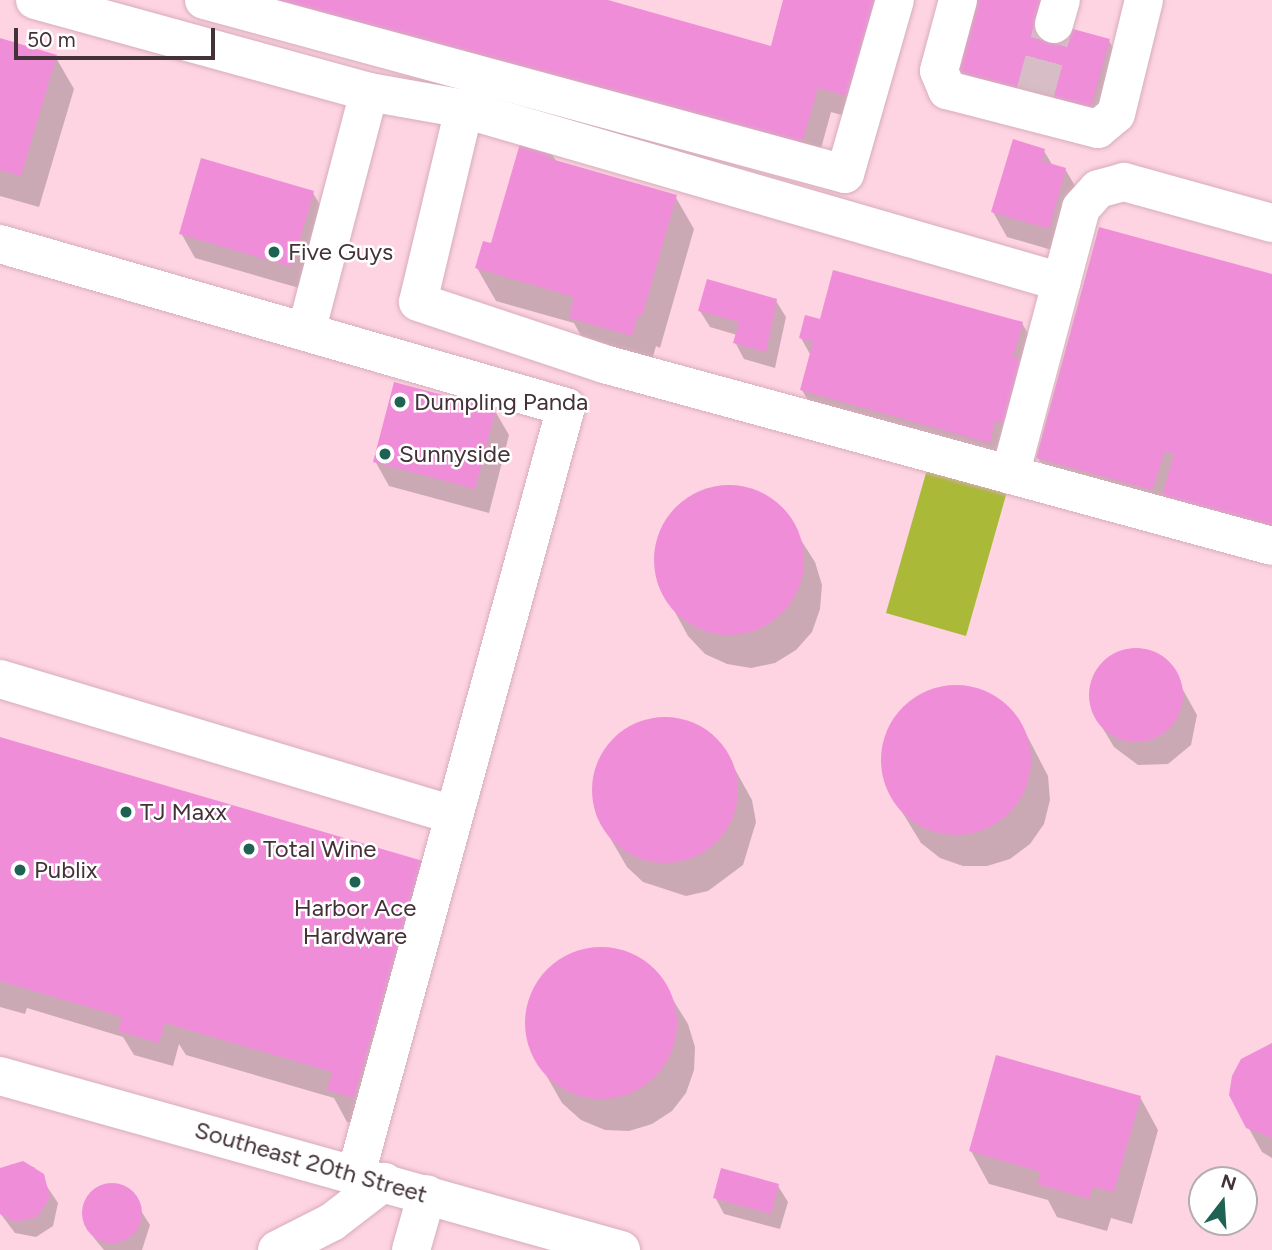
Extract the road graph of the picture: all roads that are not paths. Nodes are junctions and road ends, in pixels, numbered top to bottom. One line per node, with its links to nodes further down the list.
1 (35, 0): 6 (lane)
2 (204, 0): 3 (lane)
3 (895, 0)
4 (958, 0): 5 (lane)
5 (1144, 0)
6 (369, 92): 7 (lane); 11 (lane)
7 (464, 109): 10 (lane); 12 (lane)
8 (1272, 223): 10 (lane)
9 (0, 244): 11 (lane)
10 (1061, 282): 12 (lane)
11 (306, 332): 15 (lane)
12 (1010, 475): 13 (lane)
13 (1272, 545)
14 (0, 679): 15 (lane)
15 (454, 815): 17 (lane)
16 (0, 1076): 17 (lane, Southeast 20th Street)
17 (370, 1178): 18 (lane, Southeast 20th Street); 19 (lane)
18 (427, 1194): 20 (lane); 21 (lane, Southeast 20th Street)
19 (277, 1250)
20 (411, 1250)
21 (621, 1250)

